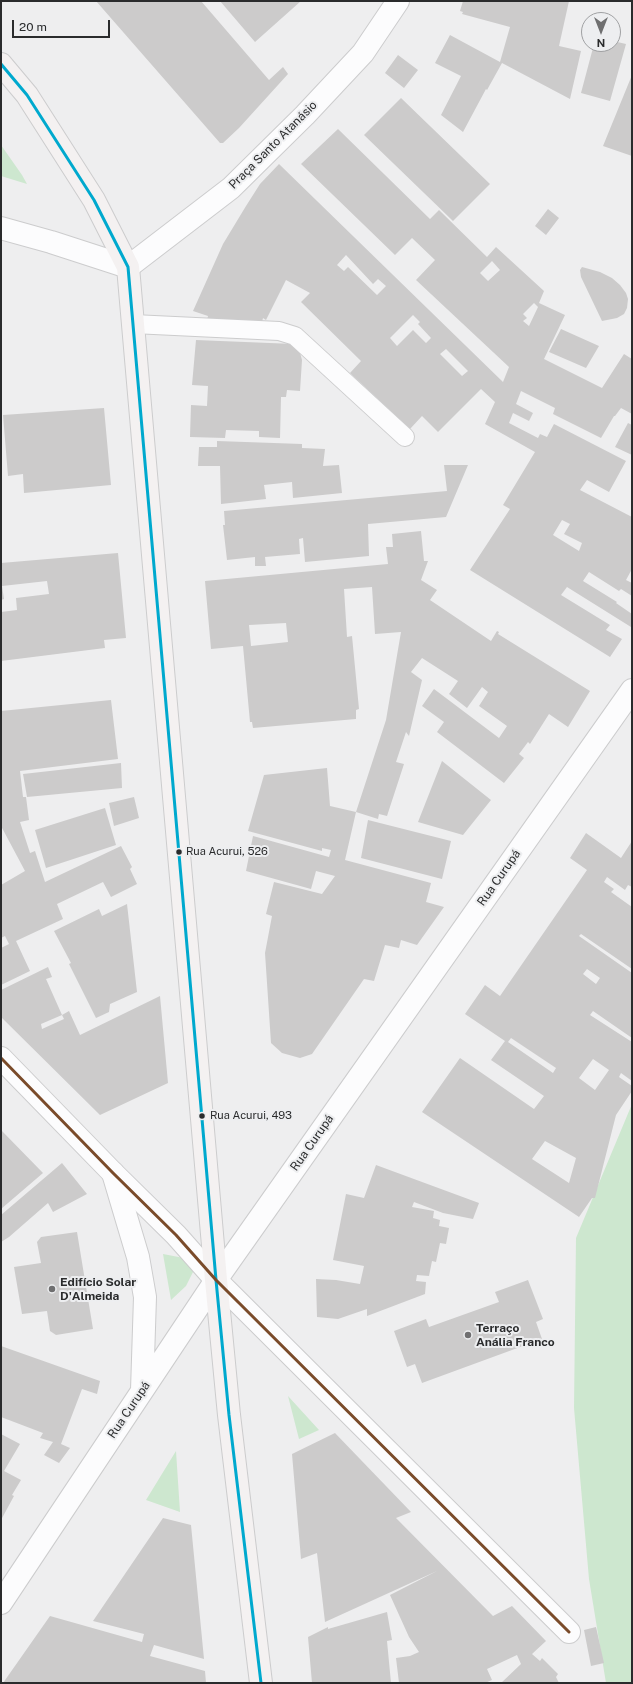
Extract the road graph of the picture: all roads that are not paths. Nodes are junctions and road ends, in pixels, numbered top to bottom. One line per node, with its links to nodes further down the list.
1 (398, 1): 4 (street, Praça Santo Atanásio)
2 (1, 64): 4 (main road)
3 (1, 228): 4 (street)
4 (128, 267): 5 (main road)
5 (133, 324): 6 (lane); 10 (main road)
6 (405, 437)
7 (632, 690): 10 (street, Rua Curupá)
8 (1, 1058): 9 (street)
9 (113, 1173): 10 (street); 11 (street)
10 (216, 1280): 11 (street, Rua Curupá); 13 (street); 14 (main road)
11 (142, 1392): 12 (street, Rua Curupá)
12 (1, 1603)
13 (569, 1632)
14 (261, 1683)

